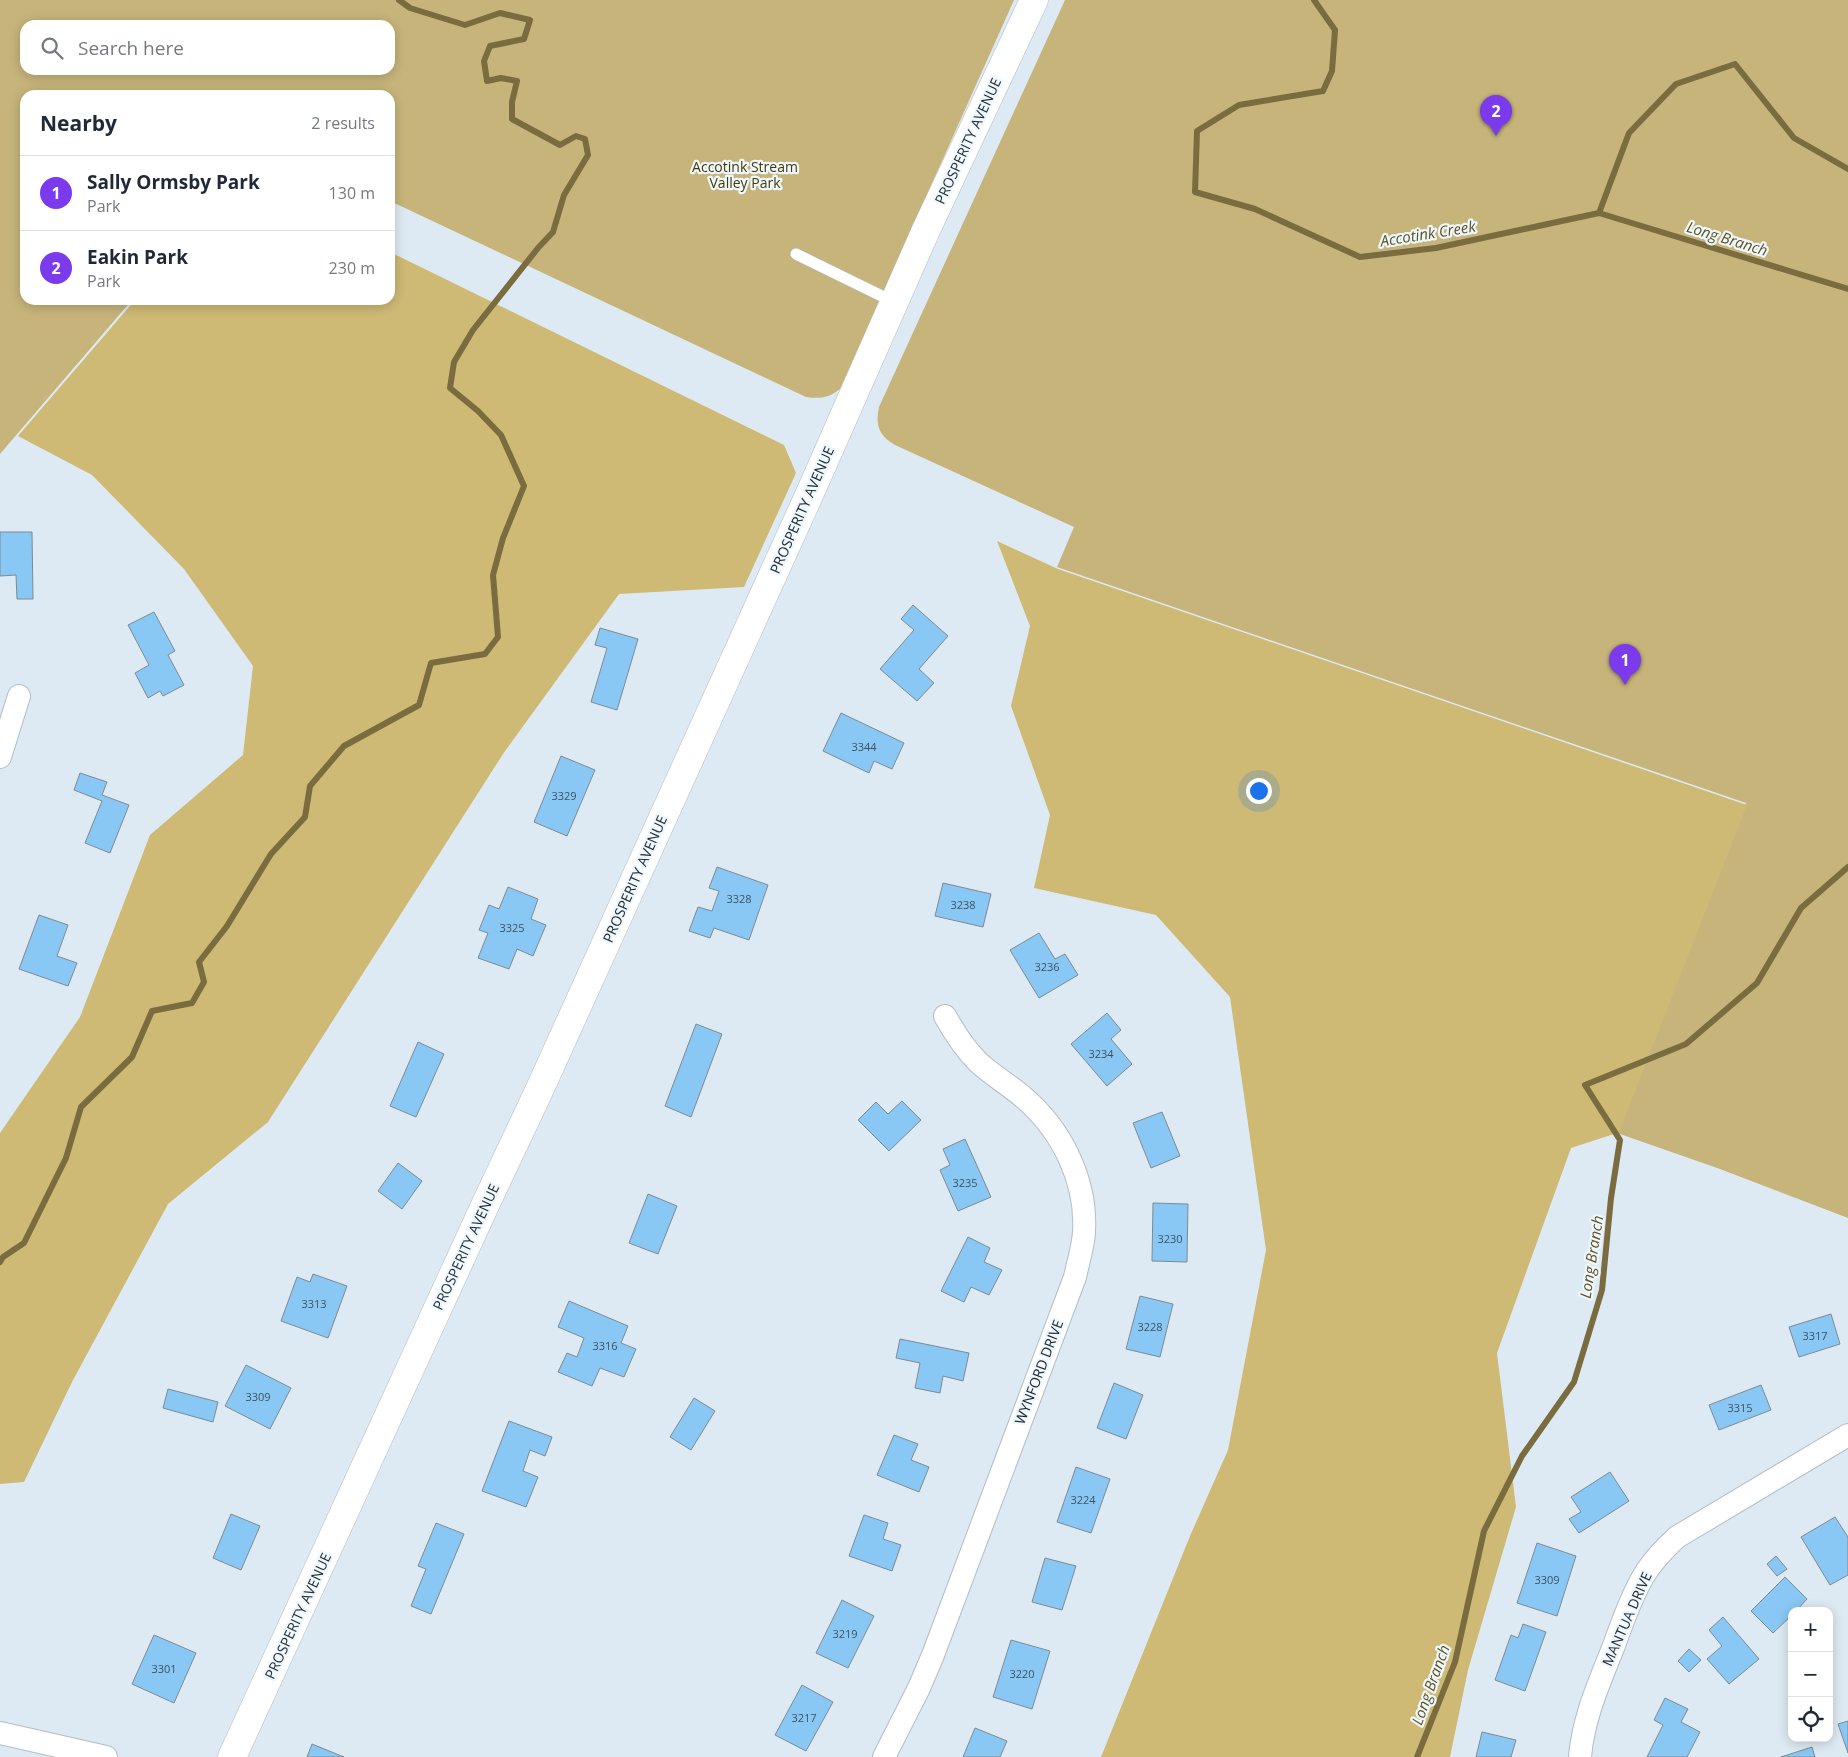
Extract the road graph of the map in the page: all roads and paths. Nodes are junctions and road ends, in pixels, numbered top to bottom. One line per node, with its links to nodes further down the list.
1 (1034, 0): 3 (main road, PROSPERITY AVENUE)
2 (796, 254): 3 (lane)
3 (894, 302): 10 (main road, PROSPERITY AVENUE)
4 (19, 696): 5 (street)
5 (0, 756)
6 (944, 1016): 11 (street, WYNFORD DRIVE)
7 (1848, 1435): 12 (street, MANTUA DRIVE)
8 (0, 1733): 9 (street)
9 (106, 1757)
10 (232, 1757)
11 (884, 1757)
12 (1580, 1757)

